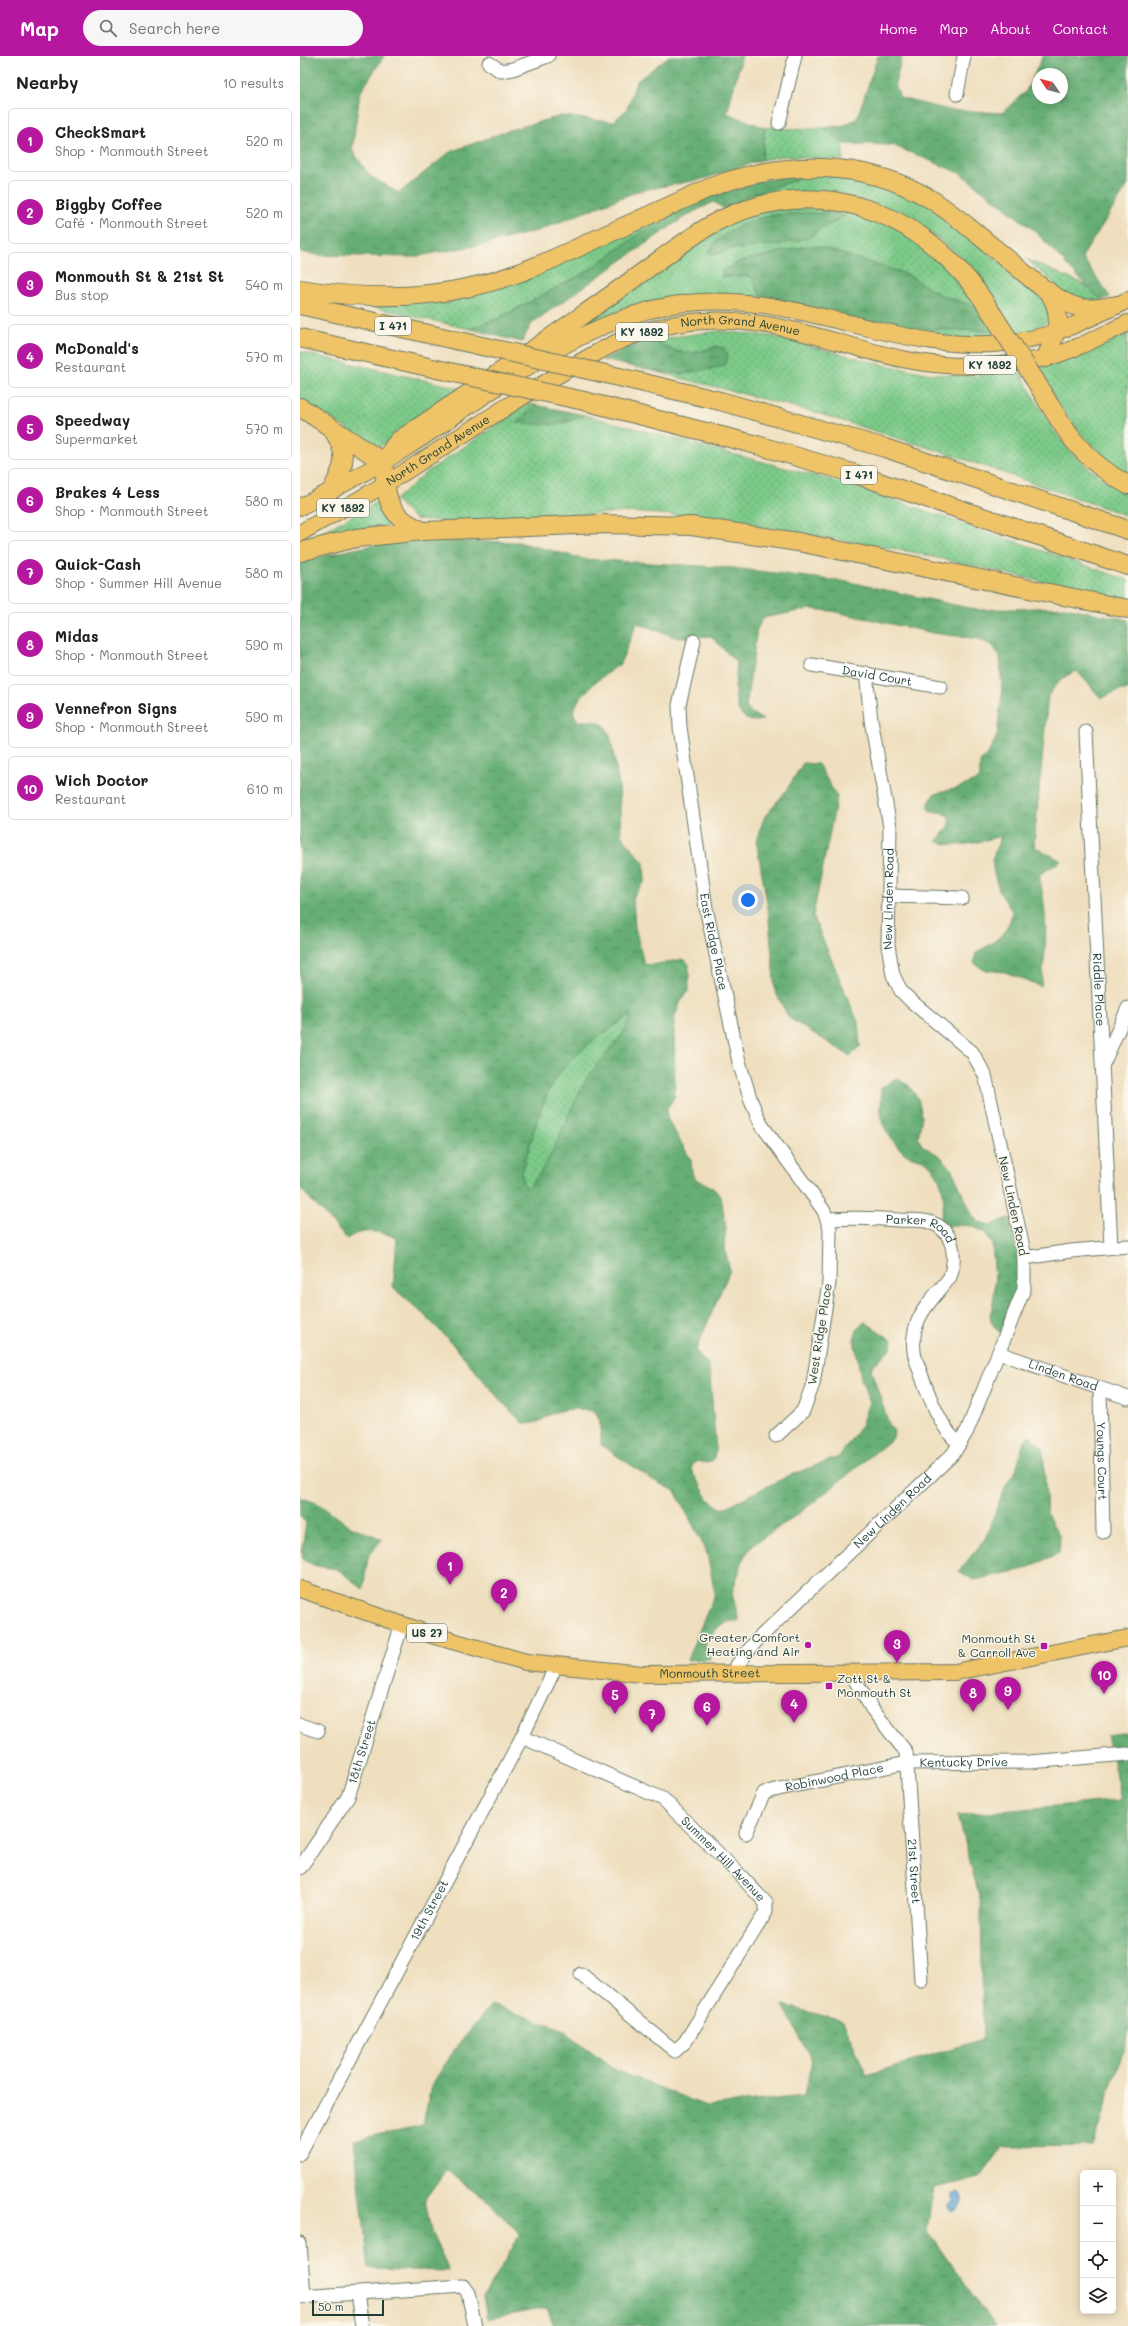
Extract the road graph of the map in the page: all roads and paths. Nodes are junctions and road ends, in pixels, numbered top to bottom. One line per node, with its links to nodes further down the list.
1 (548, 56): 4 (street)
2 (794, 56): 6 (street)
3 (964, 56): 5 (street)
4 (489, 63)
5 (957, 94)
6 (779, 123)
7 (300, 289): 8 (highway)
8 (1047, 290): 9 (highway); 12 (highway)
9 (1123, 303): 12 (main road, North Grand Avenue / KY 1892)
10 (300, 305): 22 (highway, I 471, bridge)
11 (1128, 322): 14 (main road, North Grand Avenue / KY 1892)
12 (1055, 333): 14 (highway); 17 (main road, North Grand Avenue / KY 1892)
13 (300, 338): 26 (highway, I 471, bridge)
14 (1046, 358): 18 (main road, North Grand Avenue / KY 1892)
15 (300, 407): 16 (highway)
16 (331, 427): 17 (highway); 20 (highway)
17 (383, 462): 18 (highway); 19 (highway, bridge); 20 (main road, North Grand Avenue / KY 1892)
18 (386, 483): 23 (highway); 24 (main road, North Grand Avenue / KY 1892)
19 (1128, 485)
20 (332, 490): 21 (main road, North Grand Avenue / KY 1892)
21 (300, 508)
22 (1128, 530)
23 (423, 531): 25 (highway); 27 (highway)
24 (300, 533)
25 (300, 552)
26 (1128, 566)
27 (1128, 610)
28 (694, 641): 37 (street, East Ridge Place)
29 (812, 665): 30 (street, David Court)
30 (866, 673): 31 (street, David Court); 33 (street, New Linden Road)
31 (941, 687)
32 (1086, 732): 36 (street, Riddle Place)
33 (890, 896): 34 (street); 40 (street, New Linden Road)
34 (962, 898)
35 (1128, 1008): 36 (street)
36 (1101, 1068): 39 (street, Riddle Place)
37 (827, 1219): 44 (street, West Ridge Place); 45 (street, Parker Road)
38 (1128, 1246): 39 (street)
39 (1111, 1247): 40 (street)
40 (1024, 1258): 41 (street, New Linden Road)
41 (999, 1353): 42 (street, Linden Road); 45 (street, New Linden Road)
42 (1100, 1389): 43 (street, Linden Road); 46 (street, Youngs Court)
43 (1128, 1398)
44 (776, 1436)
45 (959, 1443): 52 (street, New Linden Road)
46 (1103, 1532)
47 (300, 1589): 48 (main road, Monmouth Street / US 27)
48 (402, 1624): 50 (main road, Monmouth Street / US 27); 59 (street, 18th Street)
49 (1128, 1638): 51 (main road, Monmouth Street / US 27)
50 (556, 1666): 52 (main road, Monmouth Street / US 27); 55 (street, 19th Street)
51 (851, 1673): 52 (main road, Monmouth Street / US 27); 57 (street, Kentucky Drive)
52 (736, 1674)
53 (300, 1725): 54 (street)
54 (318, 1731)
55 (522, 1737): 60 (street, Summer Hill Avenue); 62 (street, 19th Street)
56 (1128, 1754): 57 (street, Kentucky Drive)
57 (906, 1763): 58 (street, Robinwood Place); 61 (street, 21st Street)
58 (746, 1833)
59 (300, 1868)
60 (581, 1974)
61 (920, 1980)
62 (300, 2153)
63 (300, 2243): 65 (street)
64 (357, 2294): 65 (street); 66 (street); 67 (street)
65 (302, 2296)
66 (362, 2326)
67 (474, 2326)

